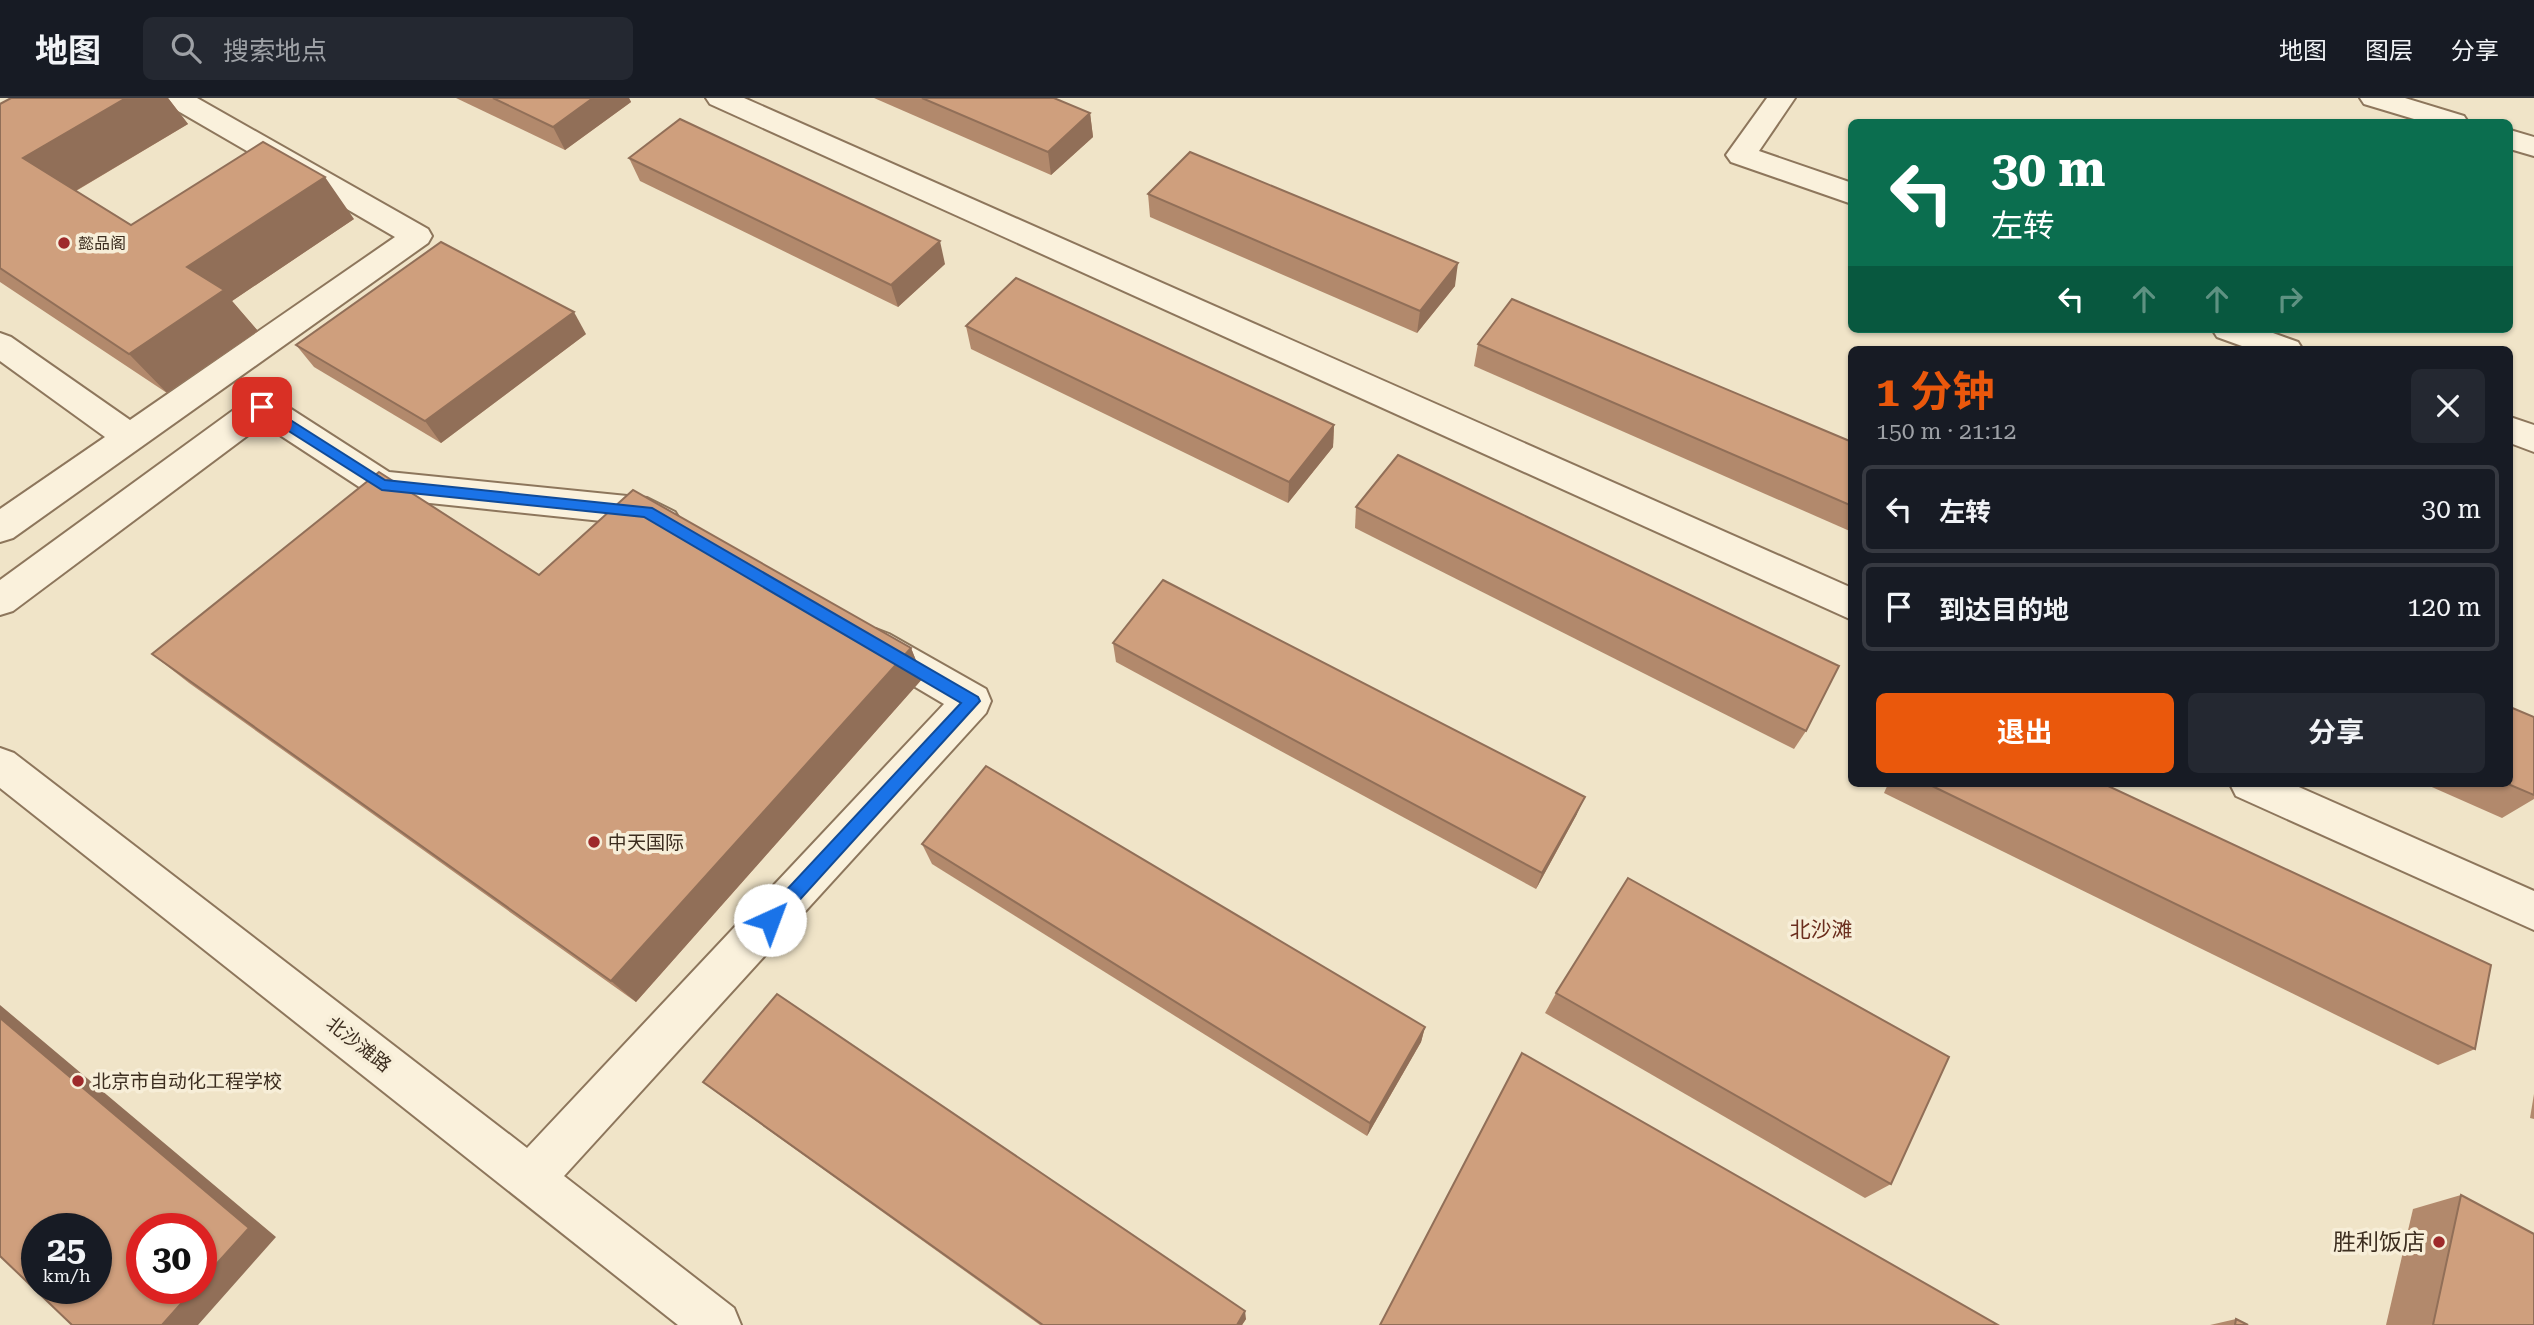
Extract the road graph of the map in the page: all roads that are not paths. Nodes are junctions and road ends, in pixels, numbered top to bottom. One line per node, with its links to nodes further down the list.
1 (176, 98): 13 (street)
2 (720, 98): 18 (street)
3 (1782, 98): 8 (street)
4 (2374, 98): 5 (street)
5 (2444, 119)
6 (2513, 140): 7 (street)
7 (2534, 147)
8 (1848, 193)
9 (2239, 333): 11 (street)
10 (0, 345): 13 (street)
11 (2276, 346)
12 (2513, 431): 14 (street)
13 (130, 437): 15 (street)
14 (2534, 439)
15 (0, 528)
16 (695, 540): 17 (street)
17 (0, 600)
18 (1848, 603)
19 (852, 631): 23 (street)
20 (0, 765): 23 (street, 北沙滩路)
21 (2257, 787): 22 (street)
22 (2534, 911)
23 (531, 1178): 24 (street, 北沙滩路)
24 (718, 1325)

